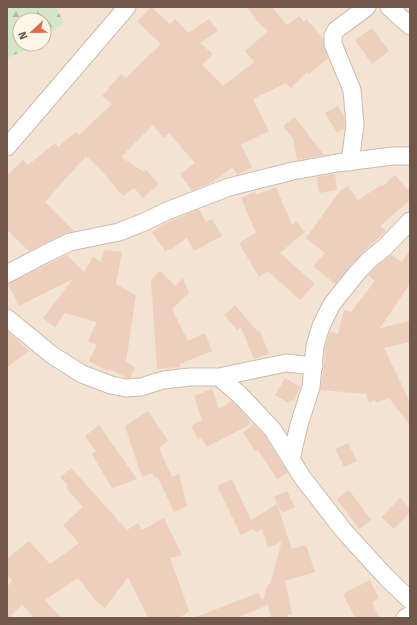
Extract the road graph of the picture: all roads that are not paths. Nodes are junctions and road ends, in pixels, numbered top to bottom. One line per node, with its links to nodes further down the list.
1 (127, 7): 5 (street)
2 (367, 7): 7 (street)
3 (389, 7): 4 (street)
4 (410, 26)
5 (7, 147)
6 (410, 156): 7 (street)
7 (350, 162): 9 (street)
8 (410, 221): 11 (street)
9 (7, 274)
10 (7, 318): 12 (street)
11 (314, 366): 12 (street); 13 (street)
12 (219, 377): 13 (street)
13 (291, 459): 14 (street)
14 (410, 600)
15 (410, 615): 16 (street)
16 (405, 618)

